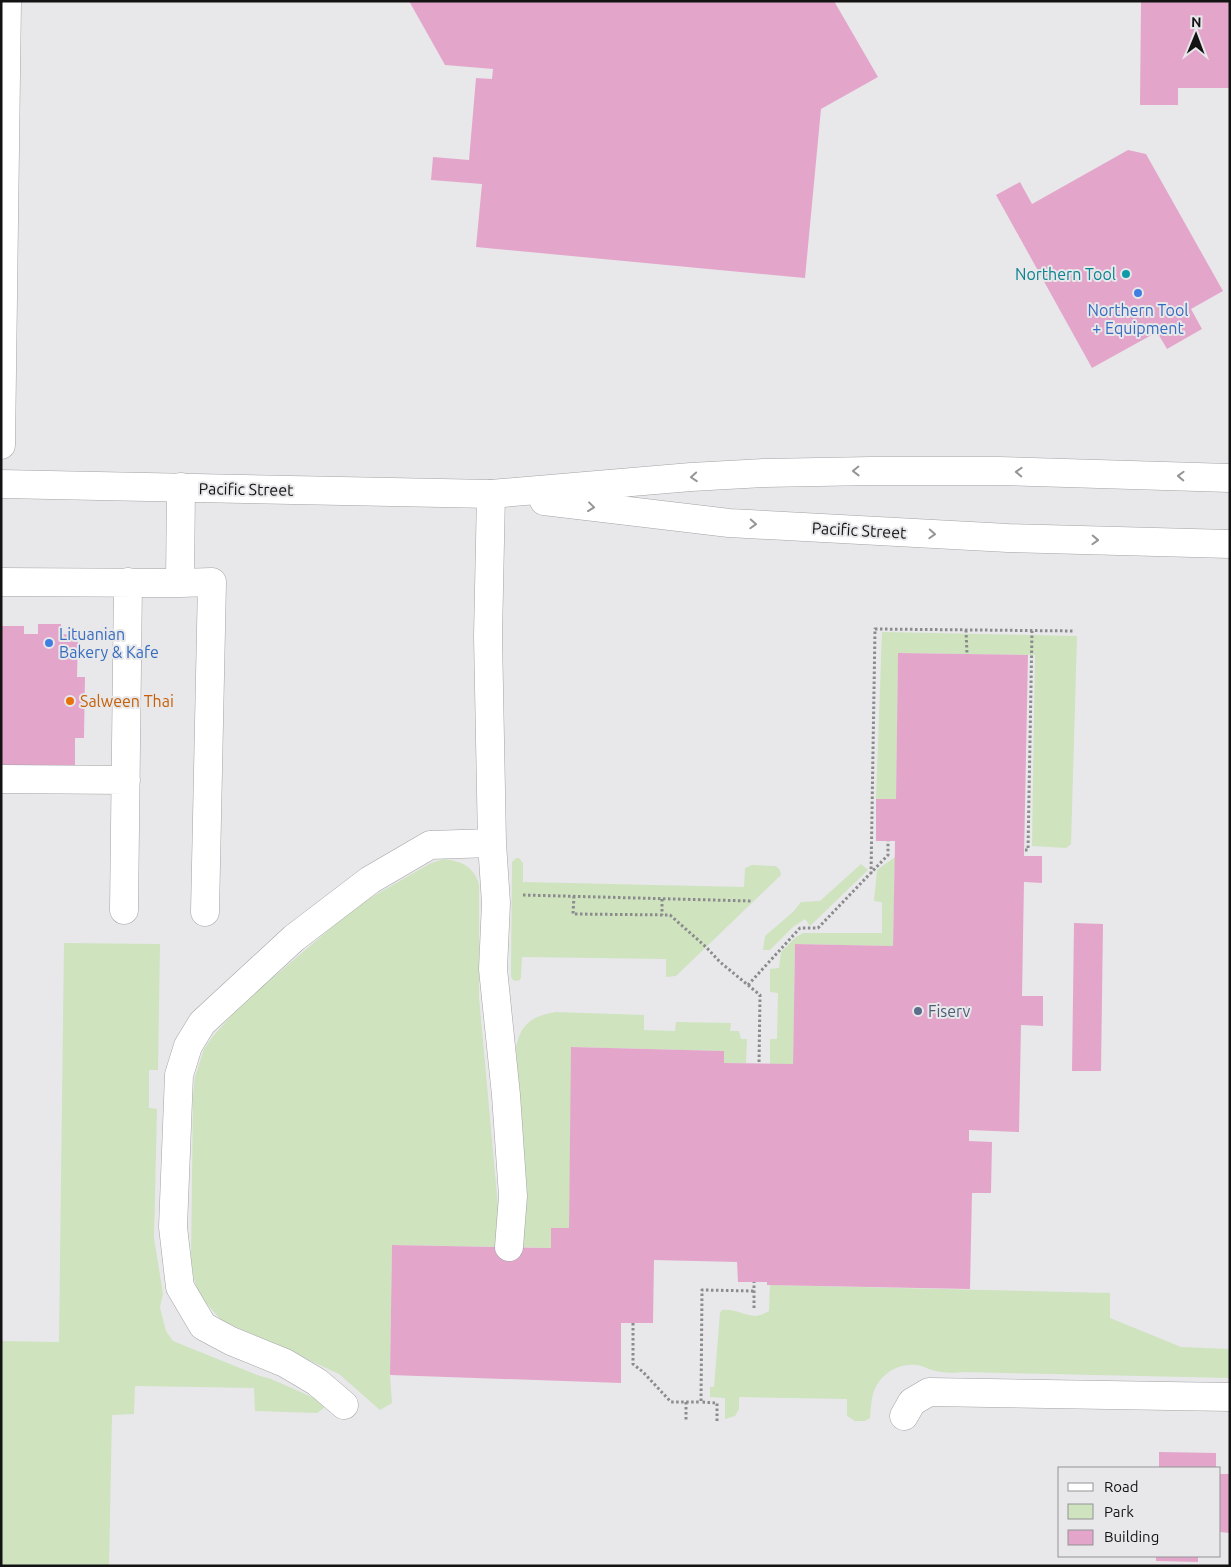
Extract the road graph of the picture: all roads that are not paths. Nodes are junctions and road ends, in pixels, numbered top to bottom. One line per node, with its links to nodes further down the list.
1 (7, 1): 2 (main road)
2 (1, 445)
3 (1230, 478): 6 (main road, Pacific Street, one-way to 6)
4 (1, 484): 5 (main road, Pacific Street)
5 (181, 487): 6 (main road, Pacific Street); 10 (main road)
6 (491, 494): 7 (main road, Pacific Street, one-way to 7); 13 (main road)
7 (1230, 544)
8 (1, 582): 9 (main road)
9 (128, 582): 10 (main road); 12 (main road)
10 (180, 583): 15 (main road)
11 (1, 779): 12 (main road)
12 (126, 780): 14 (main road)
13 (492, 842): 16 (main road); 18 (main road)
14 (124, 910)
15 (205, 912)
16 (510, 1247)
17 (1230, 1397): 19 (main road)
18 (344, 1405)
19 (904, 1416)

